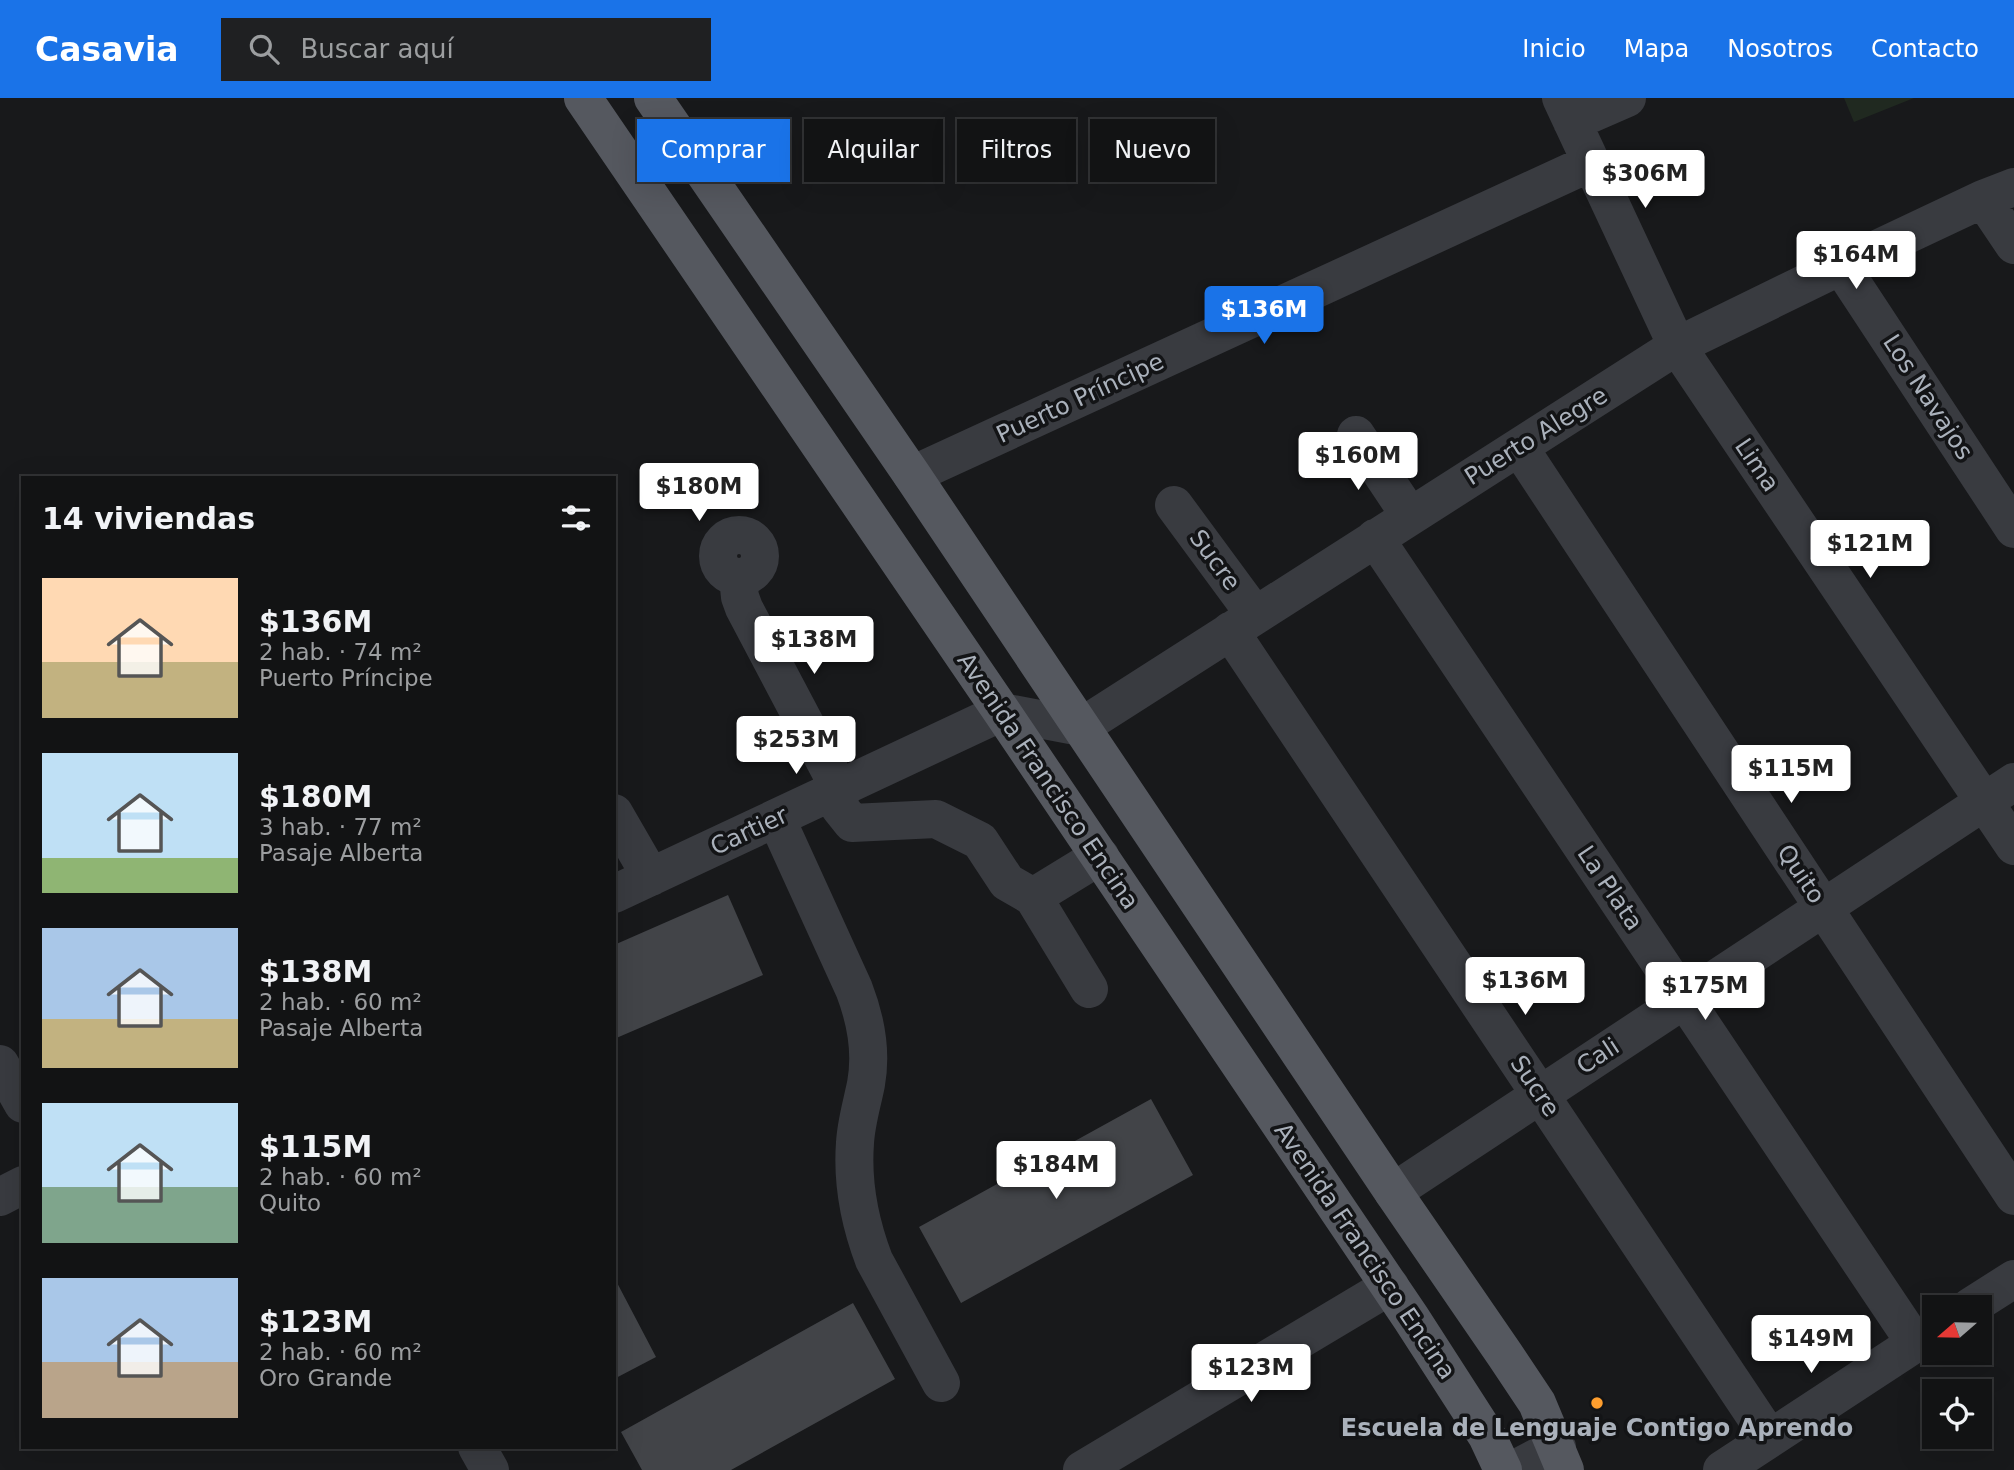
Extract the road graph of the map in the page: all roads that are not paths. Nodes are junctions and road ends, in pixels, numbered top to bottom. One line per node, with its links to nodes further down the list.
1 (583, 98): 5 (main road, Avenida Francisco Encina)
2 (1627, 98): 4 (street)
3 (656, 102): 5 (main road); 13 (main road)
4 (1567, 110): 6 (street, Lima)
5 (610, 138): 20 (main road, Avenida Francisco Encina)
6 (1590, 163): 10 (street, Lima); 13 (street, Puerto Príncipe)
7 (1998, 193): 8 (street); 9 (street, Puerto Alegre)
8 (2014, 245)
9 (1841, 266): 10 (street, Puerto Alegre); 16 (street, Los Navajos)
10 (1677, 346): 12 (street, Puerto Alegre); 23 (street, Lima)
11 (1356, 435): 15 (street)
12 (1519, 447): 15 (street, Puerto Alegre); 31 (street, Quito)
13 (912, 475): 21 (main road)
14 (1174, 505): 19 (street, Sucre)
15 (1410, 516): 17 (street, Puerto Alegre)
16 (2014, 529)
17 (1376, 538): 19 (street, Puerto Alegre); 33 (street, La Plata)
18 (738, 577): 22 (street)
19 (1243, 623): 21 (street, Puerto Alegre); 35 (street, Sucre)
20 (1002, 712): 21 (street); 22 (street, Cartier); 27 (main road, Avenida Francisco Encina)
21 (1081, 727): 38 (main road)
22 (839, 788): 25 (street, Cartier); 30 (street)
23 (1999, 792): 26 (street, Lima); 31 (street, Cali)
24 (616, 817): 28 (street)
25 (776, 818): 28 (street, Cartier); 46 (street)
26 (2014, 846)
27 (1100, 856): 30 (street); 42 (main road, Avenida Francisco Encina)
28 (652, 877): 29 (street, Cartier)
29 (616, 893)
30 (1032, 897): 32 (street)
31 (1824, 907): 33 (street, Cali); 39 (street, Quito)
32 (1088, 989)
33 (1685, 999): 35 (street, Cali); 44 (street, La Plata)
34 (0, 1064): 36 (street)
35 (1541, 1095): 38 (street, Cali); 47 (street, Sucre)
36 (21, 1101)
37 (21, 1186): 40 (street)
38 (1393, 1192): 49 (main road)
39 (2014, 1196)
40 (0, 1197)
41 (2014, 1279): 43 (street)
42 (1390, 1286): 51 (street); 52 (main road, Avenida Francisco Encina)
43 (1989, 1295)
44 (1922, 1334)
45 (1922, 1338): 47 (street)
46 (941, 1383)
47 (1769, 1437): 54 (street)
48 (478, 1449): 50 (street)
49 (1561, 1459): 53 (street)
50 (490, 1470)
51 (1082, 1470)
52 (1503, 1470)
53 (1513, 1470)
54 (1721, 1470)

